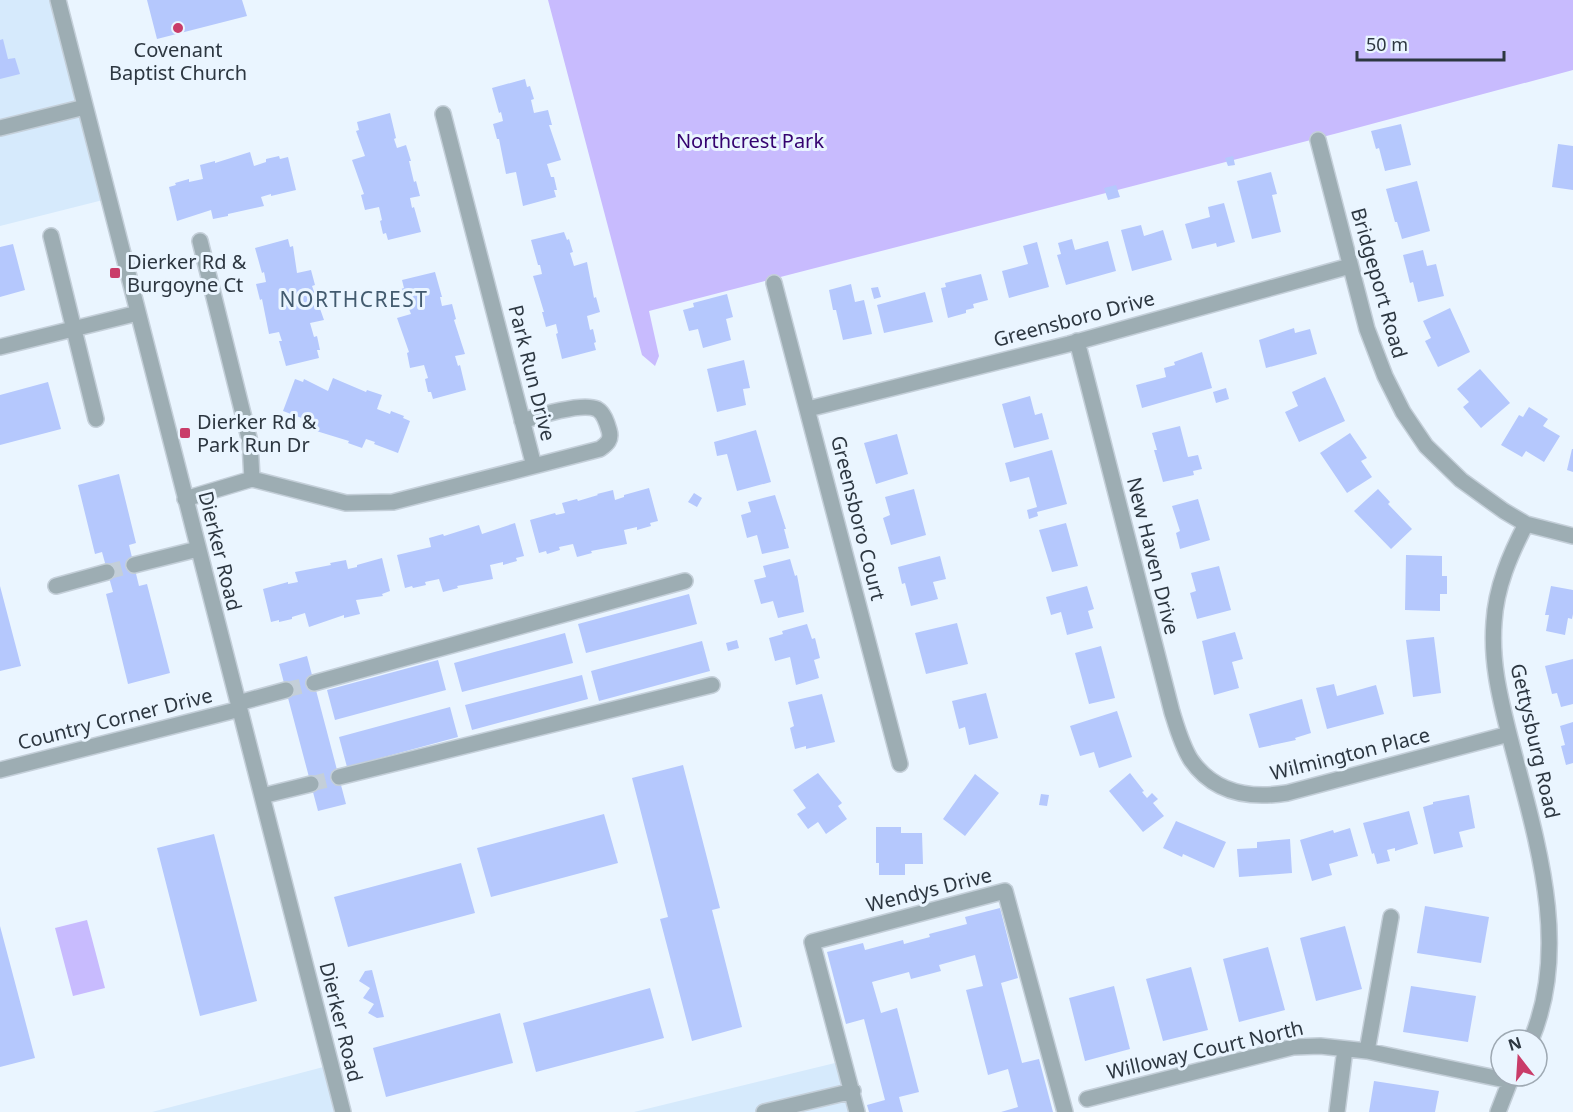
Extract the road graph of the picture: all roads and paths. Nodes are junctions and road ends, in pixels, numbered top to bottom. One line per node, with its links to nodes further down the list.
1 (58, 0): 2 (street, Dierker Road)
2 (85, 107): 4 (street); 10 (street, Dierker Road)
3 (443, 114): 16 (street, Park Run Drive)
4 (0, 128)
5 (1318, 140): 8 (street, Bridgeport Road)
6 (51, 236): 11 (street)
7 (200, 242): 18 (street)
8 (1350, 266): 12 (street, Greensboro Drive); 20 (street, Bridgeport Road)
9 (774, 283): 14 (street, Greensboro Court)
10 (138, 313): 11 (street); 19 (street, Dierker Road)
11 (74, 329): 13 (street); 15 (street)
12 (1077, 341): 14 (street, Greensboro Drive); 34 (street, New Haven Drive)
13 (0, 347)
14 (808, 409): 32 (street, Greensboro Court)
15 (96, 419)
16 (522, 421): 17 (street, Park Run Drive); 17 (street)
17 (534, 466): 18 (street, Park Run Drive)
18 (252, 479): 19 (street)
19 (185, 499): 22 (street, Dierker Road)
20 (1526, 524): 21 (street, Bridgeport Road); 31 (street, Gettysburg Road)
21 (1573, 536)
22 (198, 549): 23 (street); 30 (street, Dierker Road)
23 (134, 565)
24 (107, 572): 26 (street)
25 (685, 581): 27 (street)
26 (56, 586)
27 (314, 683)
28 (712, 685): 35 (street)
29 (286, 690): 30 (street, Country Corner Drive)
30 (239, 706): 33 (street, Country Corner Drive); 37 (street, Dierker Road)
31 (1509, 734): 34 (street, Wilmington Place); 39 (street, Gettysburg Road)
32 (900, 764)
33 (0, 770)
34 (1203, 774)
35 (339, 777)
36 (311, 784): 37 (street)
37 (262, 796): 46 (street, Dierker Road)
38 (1391, 916): 41 (street)
39 (1537, 1028)
40 (1345, 1048): 41 (street, Willoway Court North); 45 (street, Willoway Court North); 50 (street)
41 (1367, 1051): 42 (street, Willoway Court North)
42 (1489, 1074)
43 (1507, 1088): 51 (street)
44 (853, 1091): 47 (street); 48 (street, Wendys Drive); 49 (street, Wendys Drive)
45 (1087, 1099)
46 (343, 1112)
47 (764, 1112)
48 (857, 1112)
49 (1065, 1112)
50 (1337, 1112)
51 (1498, 1112)

